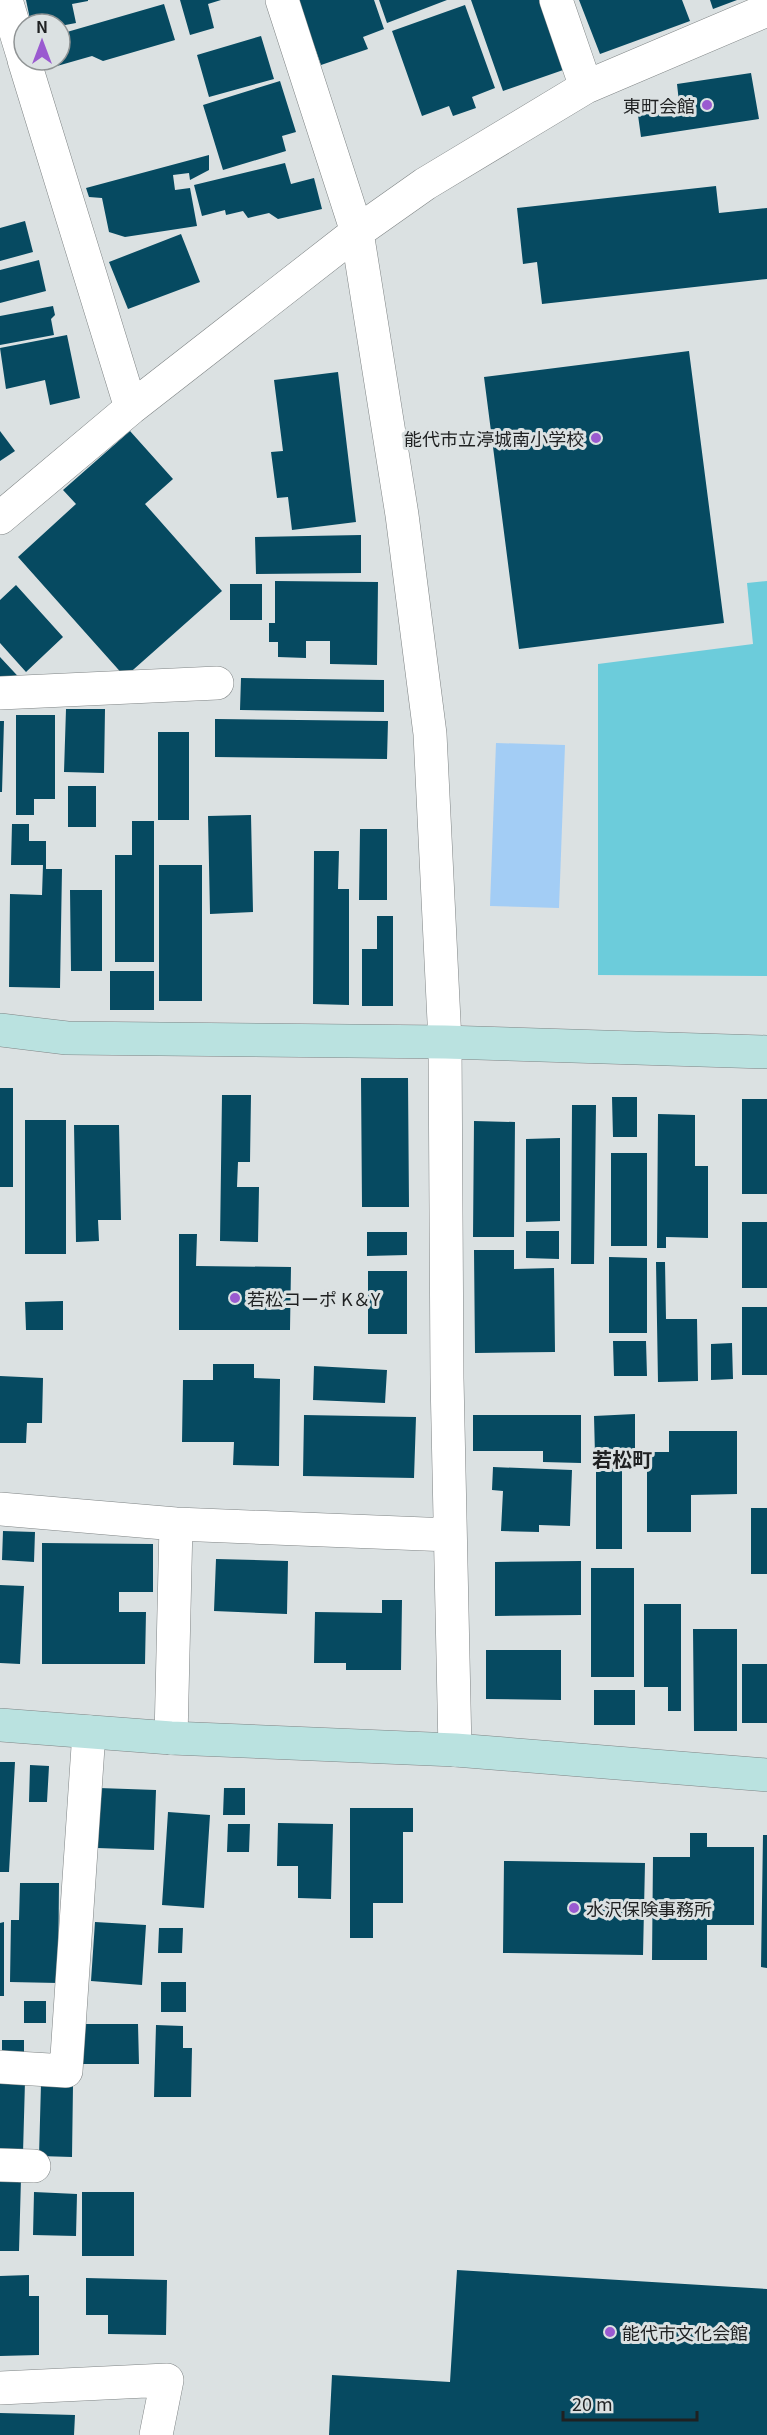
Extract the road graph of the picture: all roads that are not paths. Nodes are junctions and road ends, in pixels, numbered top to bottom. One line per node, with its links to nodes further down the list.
1 (6, 0): 5 (street)
2 (282, 0): 8 (street)
3 (556, 0): 7 (street)
4 (767, 10): 7 (street)
5 (12, 20)
6 (28, 72): 9 (street)
7 (586, 87): 8 (street)
8 (357, 231): 9 (street); 14 (street)
9 (130, 408): 10 (street)
10 (0, 518)
11 (217, 683): 12 (street)
12 (0, 693)
13 (0, 1030): 14 (street)
14 (446, 1042): 15 (street); 18 (street)
15 (767, 1052)
16 (0, 1509): 17 (street)
17 (176, 1524): 18 (street); 21 (street)
18 (450, 1535): 22 (street)
19 (0, 1725): 20 (street)
20 (89, 1732): 21 (street); 24 (street)
21 (171, 1738): 22 (street)
22 (454, 1750): 23 (street)
23 (767, 1775)
24 (0, 2067)
25 (0, 2165): 26 (street)
26 (34, 2166)
27 (0, 2388): 28 (street)
28 (156, 2435)

